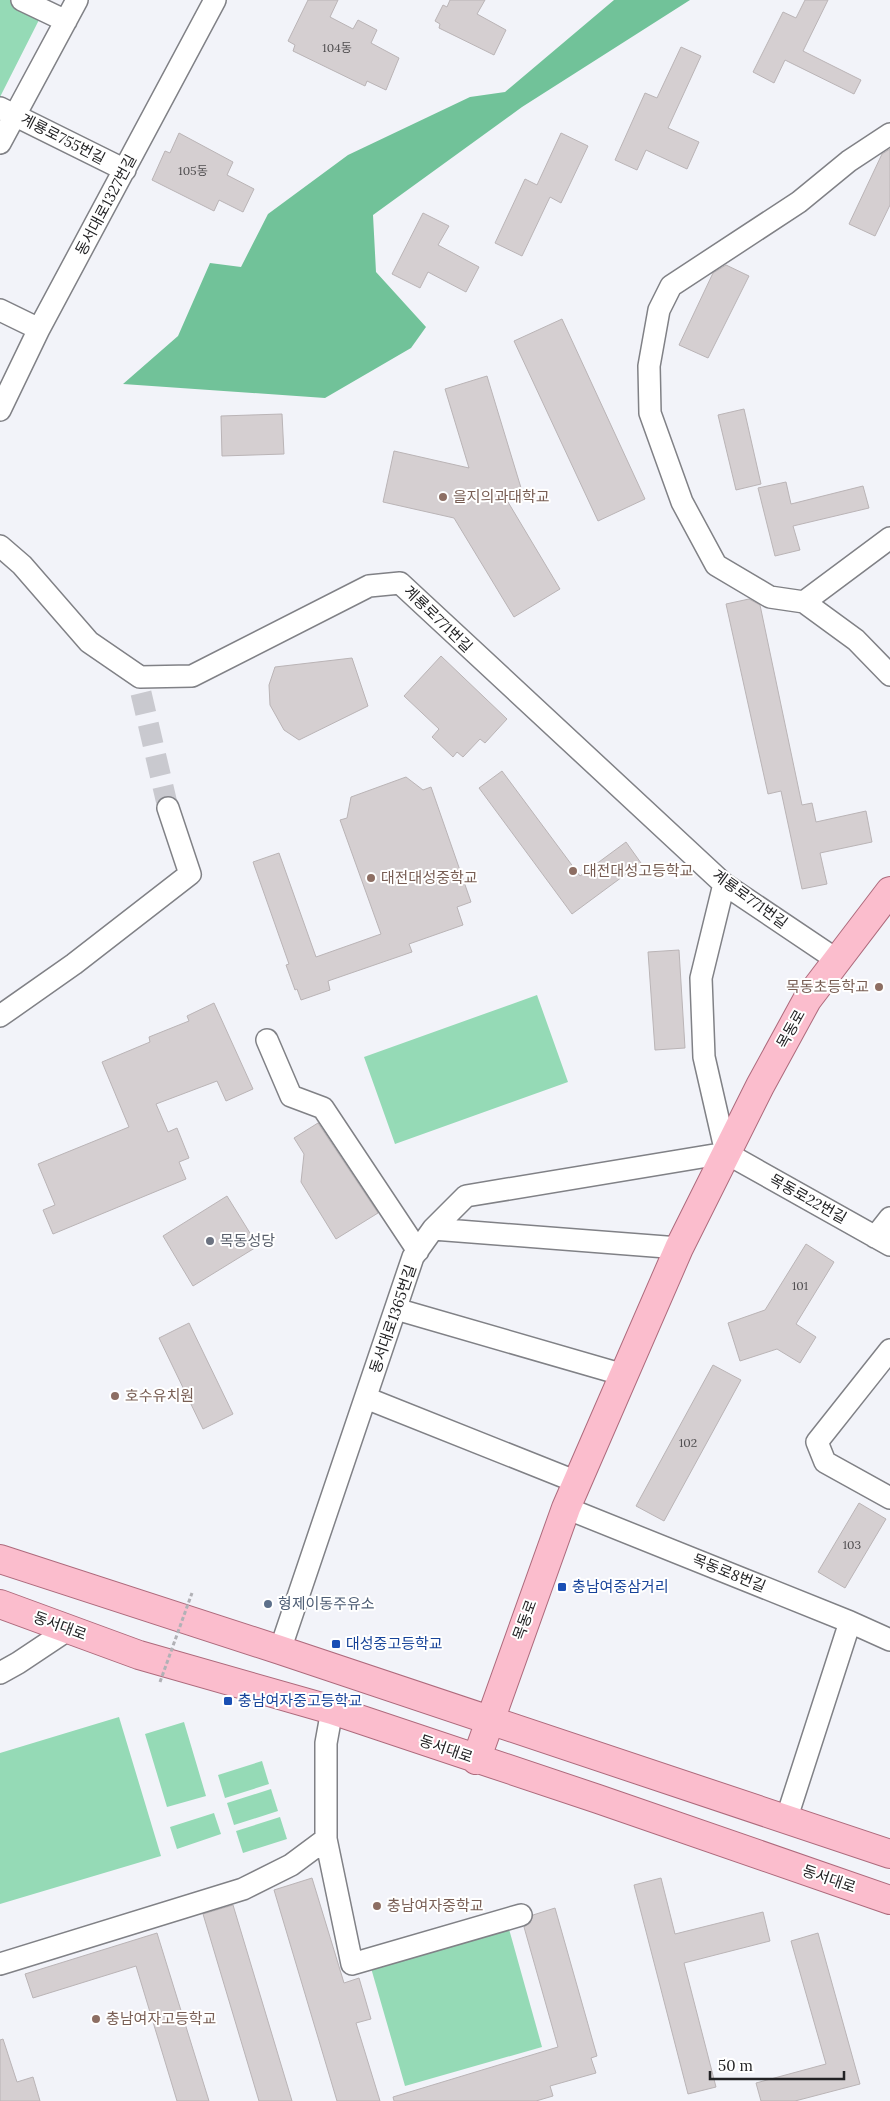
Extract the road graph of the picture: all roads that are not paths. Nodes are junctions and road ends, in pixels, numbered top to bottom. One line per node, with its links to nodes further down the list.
1 (22, 0): 4 (street)
2 (77, 0): 4 (street)
3 (215, 0): 8 (street, 동서대로1327번길)
4 (66, 22): 5 (street)
5 (7, 111): 7 (street); 8 (street, 계룡로755번길)
6 (890, 134): 14 (street)
7 (0, 142)
8 (125, 170): 10 (street, 동서대로1327번길)
9 (0, 310): 10 (street)
10 (39, 329): 11 (street, 동서대로1327번길)
11 (0, 410)
12 (890, 538): 14 (street)
13 (0, 546): 17 (street, 계룡로771번길)
14 (804, 602): 15 (street)
15 (890, 675)
16 (168, 808): 20 (street)
17 (724, 884): 19 (street, 계룡로771번길); 22 (street)
18 (890, 891): 19 (main road, 목동로)
19 (837, 960): 22 (main road, 목동로)
20 (0, 1016)
21 (267, 1040): 27 (street)
22 (726, 1153): 24 (street, 동서대로1365번길); 25 (street, 목동로22번길); 26 (main road, 목동로)
23 (890, 1218): 25 (street)
24 (433, 1229): 26 (street); 27 (street, 동서대로1365번길)
25 (882, 1241)
26 (679, 1248): 30 (main road, 목동로)
27 (418, 1251): 28 (street, 동서대로1365번길)
28 (396, 1309): 30 (street); 31 (street, 동서대로1365번길)
29 (890, 1350): 33 (street)
30 (624, 1374): 32 (main road, 목동로)
31 (366, 1398): 32 (street); 40 (street, 동서대로1365번길)
32 (577, 1482): 34 (main road, 목동로)
33 (890, 1498)
34 (566, 1508): 37 (street, 목동로8번길); 43 (main road, 목동로)
35 (0, 1559): 40 (main road)
36 (0, 1604): 38 (main road, 동서대로)
37 (850, 1622): 39 (street, 목동로8번길); 45 (street)
38 (69, 1629): 41 (street); 42 (main road, 동서대로)
39 (890, 1640)
40 (280, 1650): 43 (main road)
41 (0, 1673)
42 (332, 1710): 44 (main road, 동서대로); 46 (street)
43 (489, 1721): 44 (main road, 목동로); 45 (main road)
44 (476, 1760): 48 (main road, 동서대로)
45 (786, 1820): 47 (main road)
46 (326, 1839): 49 (street); 50 (street)
47 (890, 1854)
48 (890, 1900)
49 (521, 1915)
50 (0, 1964)

